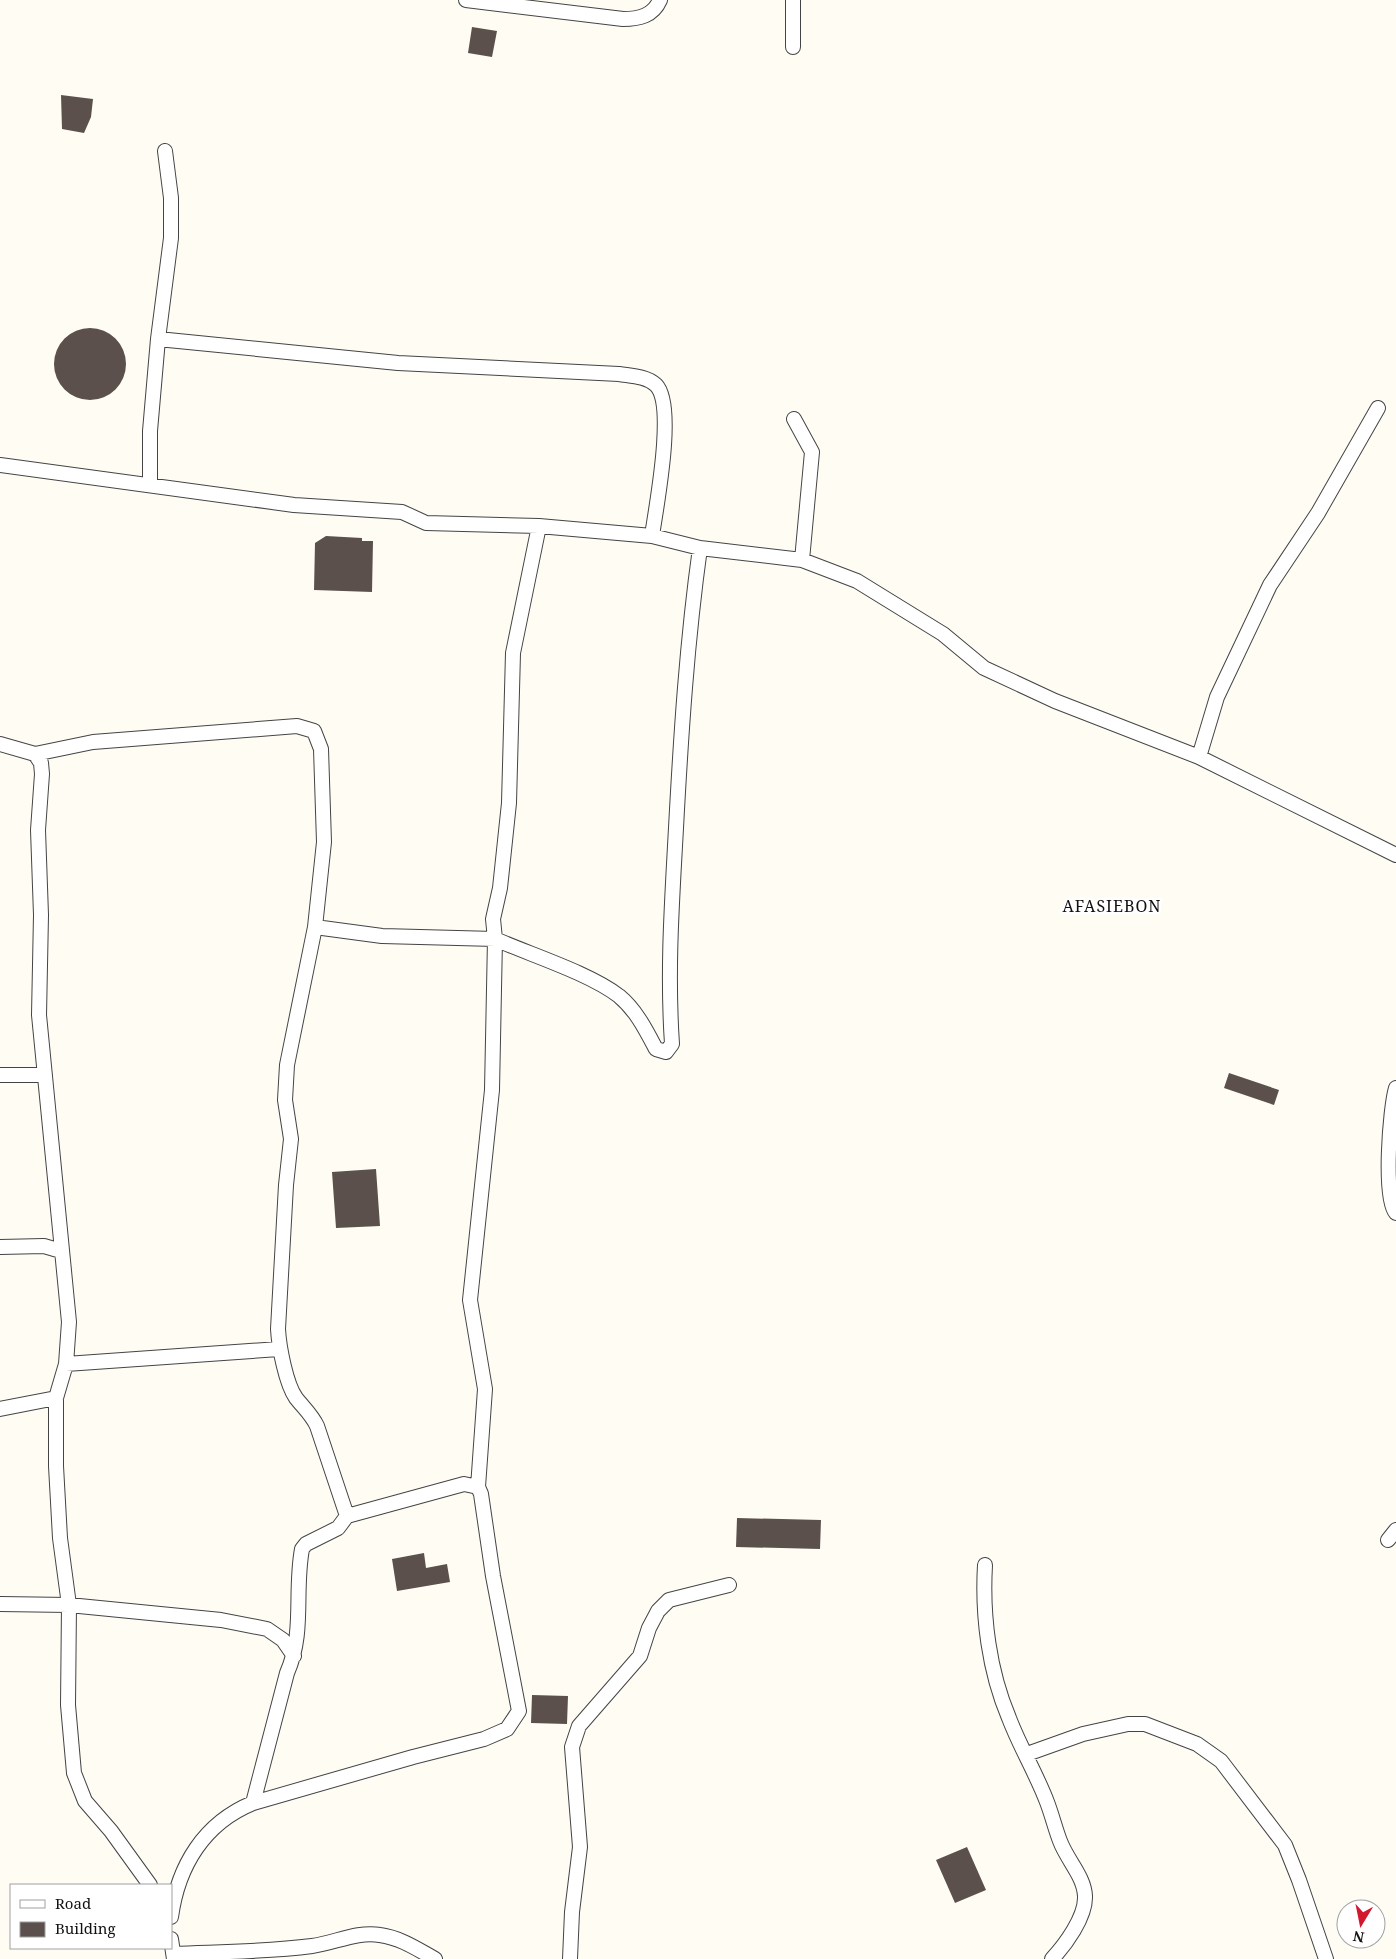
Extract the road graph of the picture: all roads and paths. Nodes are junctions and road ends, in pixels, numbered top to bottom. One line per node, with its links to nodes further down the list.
1 (466, 0): 2 (street)
2 (660, 0)
3 (793, 0): 4 (street)
4 (793, 47)
5 (165, 151): 6 (street)
6 (158, 339): 10 (street); 12 (street)
7 (1378, 408): 17 (street)
8 (794, 419): 14 (street)
9 (0, 465): 10 (street)
10 (150, 486): 11 (street)
11 (539, 526): 12 (street); 20 (street)
12 (652, 536): 13 (street)
13 (700, 548): 14 (street); 20 (street)
14 (802, 560): 17 (street)
15 (0, 744): 16 (street)
16 (35, 754): 19 (street); 22 (street)
17 (1199, 757): 18 (street)
18 (1396, 855)
19 (315, 927): 20 (street); 27 (street)
20 (495, 939): 31 (street)
21 (0, 1075): 22 (street)
22 (45, 1075): 26 (street)
23 (1396, 1088): 24 (street)
24 (1396, 1213)
25 (0, 1247): 26 (street)
26 (61, 1251): 28 (street)
27 (279, 1349): 28 (street); 32 (street)
28 (66, 1364): 29 (street)
29 (56, 1398): 30 (street); 36 (street)
30 (0, 1409)
31 (478, 1487): 32 (street); 39 (street)
32 (347, 1516): 37 (street)
33 (985, 1565): 38 (street)
34 (729, 1585): 44 (street)
35 (0, 1604): 36 (street)
36 (69, 1605): 37 (street); 40 (street)
37 (294, 1656): 39 (street)
38 (1027, 1754): 45 (street); 46 (street)
39 (253, 1803): 41 (street)
40 (149, 1884)
41 (172, 1913)
42 (174, 1956): 43 (street)
43 (435, 1959)
44 (570, 1959)
45 (1052, 1959)
46 (1326, 1959)

